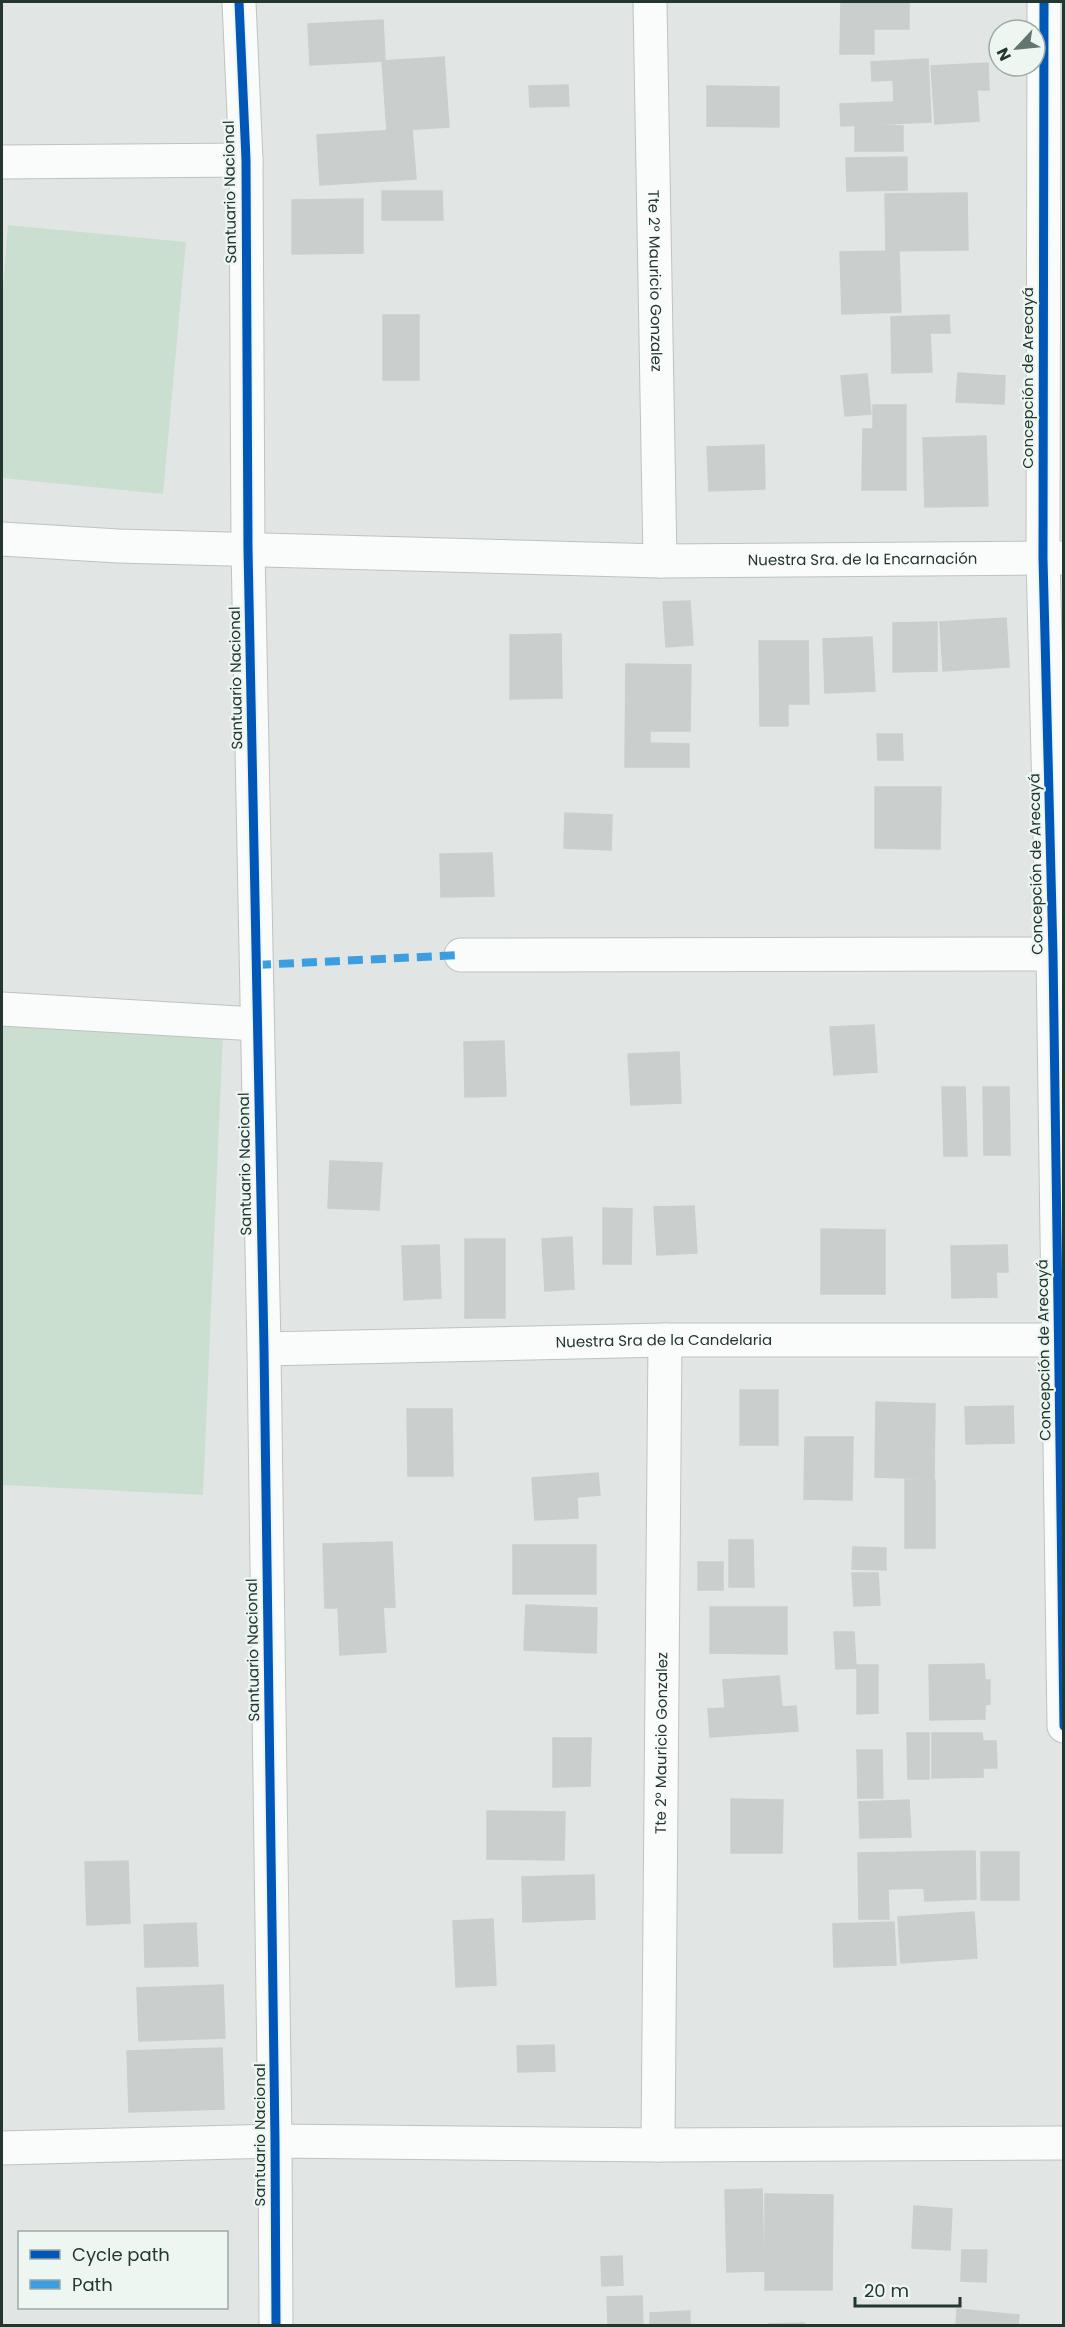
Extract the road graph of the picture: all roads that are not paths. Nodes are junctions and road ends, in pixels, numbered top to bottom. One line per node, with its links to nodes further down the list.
1 (239, 2): 4 (street, Santuario Nacional)
2 (650, 2): 10 (street, Tte 2° Mauricio Gonzalez)
3 (1044, 2): 6 (street, Concepción de Arecayá)
4 (246, 160): 5 (street); 8 (street, Santuario Nacional)
5 (2, 162)
6 (1053, 167): 9 (street, Concepción de Arecayá)
7 (2, 539): 8 (street, Nuestra Sra. de la Encarnación)
8 (248, 549): 10 (street, Nuestra Sra. de la Encarnación); 14 (street, Santuario Nacional)
9 (1053, 558): 10 (street, Nuestra Sra. de la Encarnación); 11 (street, Concepción de Arecayá)
10 (660, 561)
11 (1053, 954): 12 (street); 16 (street, Concepción de Arecayá)
12 (461, 955)
13 (2, 1009): 14 (street)
14 (257, 1024): 17 (street, Santuario Nacional)
15 (664, 1340): 16 (street, Nuestra Sra de la Candelaria); 17 (street, Nuestra Sra de la Candelaria); 21 (street, Tte 2° Mauricio Gonzalez)
16 (1061, 1340): 18 (street, Concepción de Arecayá)
17 (264, 1348): 19 (street, Santuario Nacional)
18 (1064, 1726)
19 (275, 2141): 21 (street); 22 (street); 23 (street, Santuario Nacional)
20 (1064, 2143): 21 (street)
21 (658, 2145)
22 (2, 2148)
23 (276, 2325)

